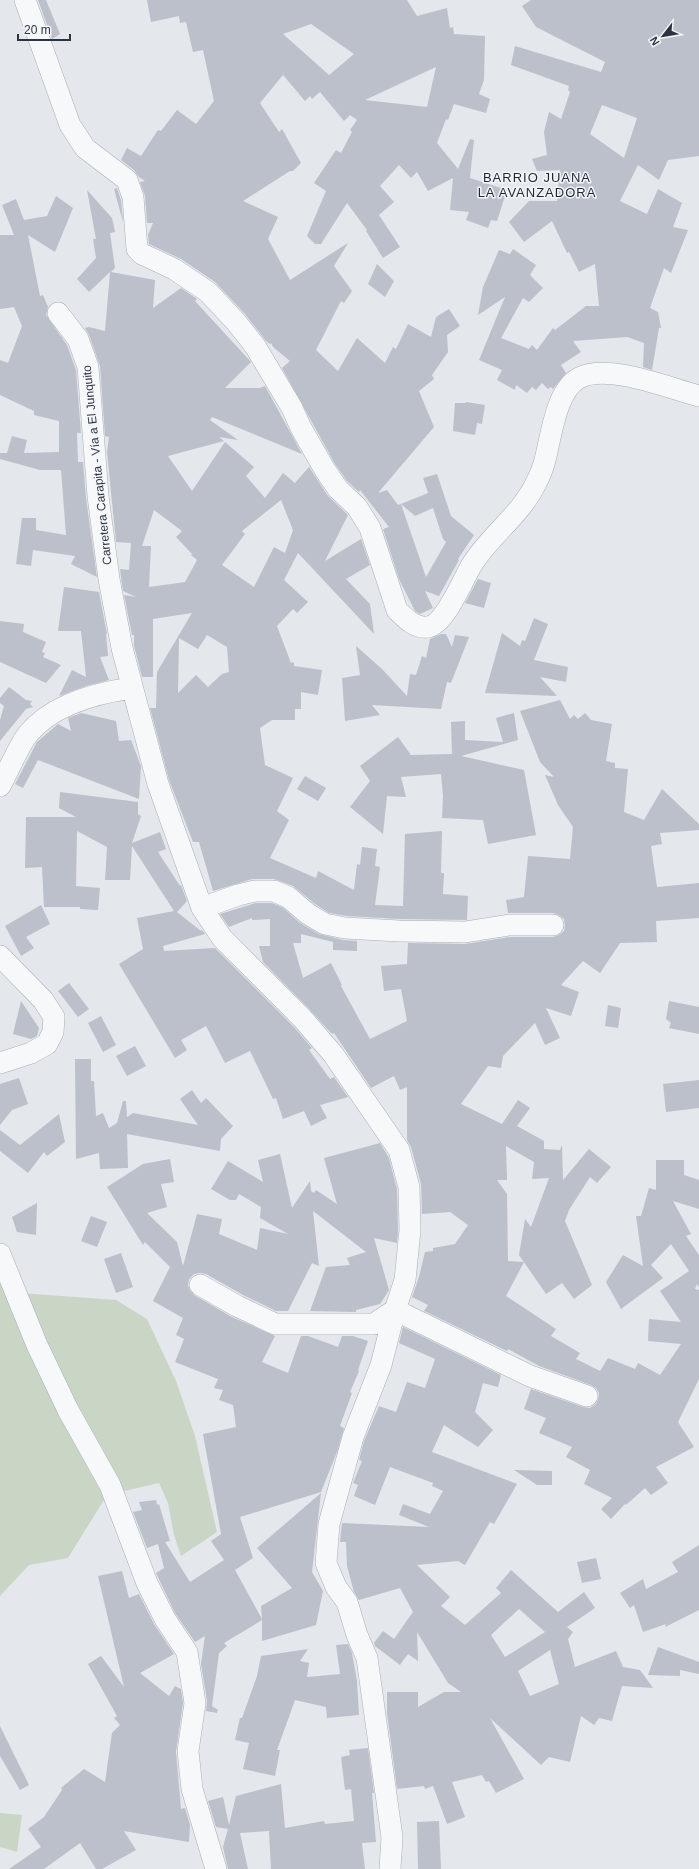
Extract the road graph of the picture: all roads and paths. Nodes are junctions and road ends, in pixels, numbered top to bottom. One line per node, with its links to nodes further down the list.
1 (25, 0): 3 (street)
2 (58, 313): 4 (street, Carretera Carapita - Vía a El Junquito)
3 (699, 396)
4 (132, 688): 5 (street); 6 (street, Carretera Carapita - Vía a El Junquito)
5 (0, 786)
6 (202, 908): 7 (street); 12 (street, Carretera Carapita - Vía a El Junquito)
7 (553, 925)
8 (0, 956): 9 (street)
9 (0, 1063)
10 (0, 1254): 14 (street)
11 (200, 1285): 12 (street)
12 (395, 1310): 13 (street); 15 (street, Carretera Carapita - Vía a El Junquito)
13 (587, 1396)
14 (216, 1869)
15 (390, 1869)

